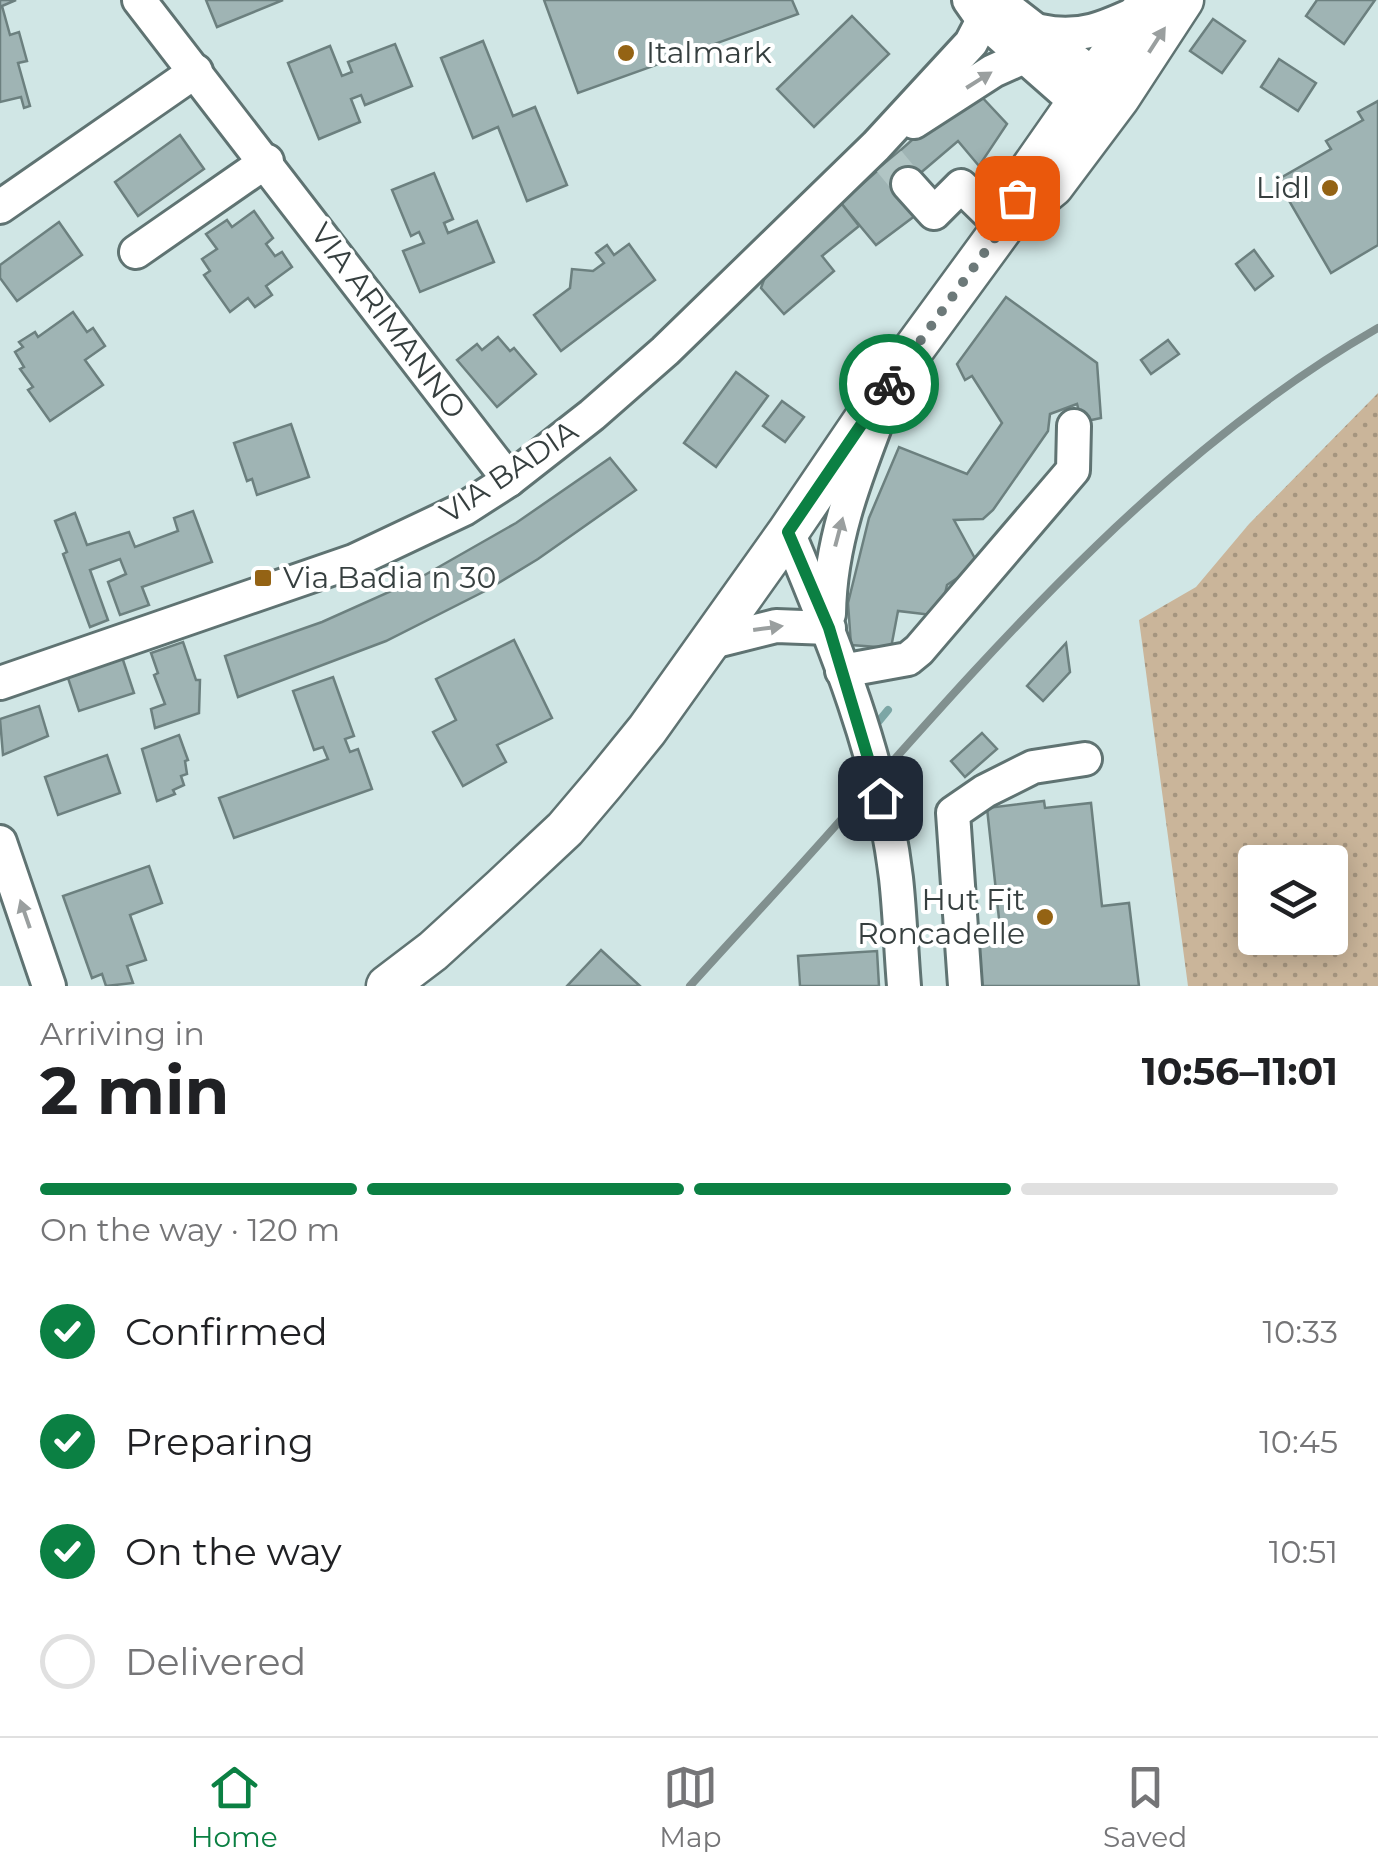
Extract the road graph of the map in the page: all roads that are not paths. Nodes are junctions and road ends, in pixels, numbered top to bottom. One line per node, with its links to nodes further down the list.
1 (140, 0): 6 (street, VIA ARIMANNO)
2 (1183, 0): 7 (main road, one-way to 2)
3 (1145, 6): 5 (street); 7 (main road)
4 (983, 7): 5 (street); 9 (street, VIA BADIA)
5 (1032, 44): 7 (street); 9 (street, VIA BADIA, one-way to 5)
6 (196, 71): 8 (street, VIA ARIMANNO); 10 (street)
7 (1098, 100): 11 (main road)
8 (266, 161): 12 (street); 15 (street, VIA ARIMANNO)
9 (891, 163): 11 (street); 15 (street, VIA BADIA)
10 (0, 207)
11 (1003, 227): 13 (main road)
12 (136, 252)
13 (894, 376): 16 (main road); 17 (street, one-way to 13)
14 (1074, 426): 19 (street)
15 (509, 480): 20 (street, VIA BADIA)
16 (788, 532): 17 (street); 18 (main road)
17 (829, 628): 18 (street, one-way to 17); 19 (street)
18 (708, 642): 24 (main road)
19 (842, 671): 25 (street)
20 (0, 683)
21 (1084, 759): 26 (street)
22 (0, 842): 23 (street, one-way to 22)
23 (50, 986)
24 (387, 986)
25 (904, 986)
26 (965, 986)

